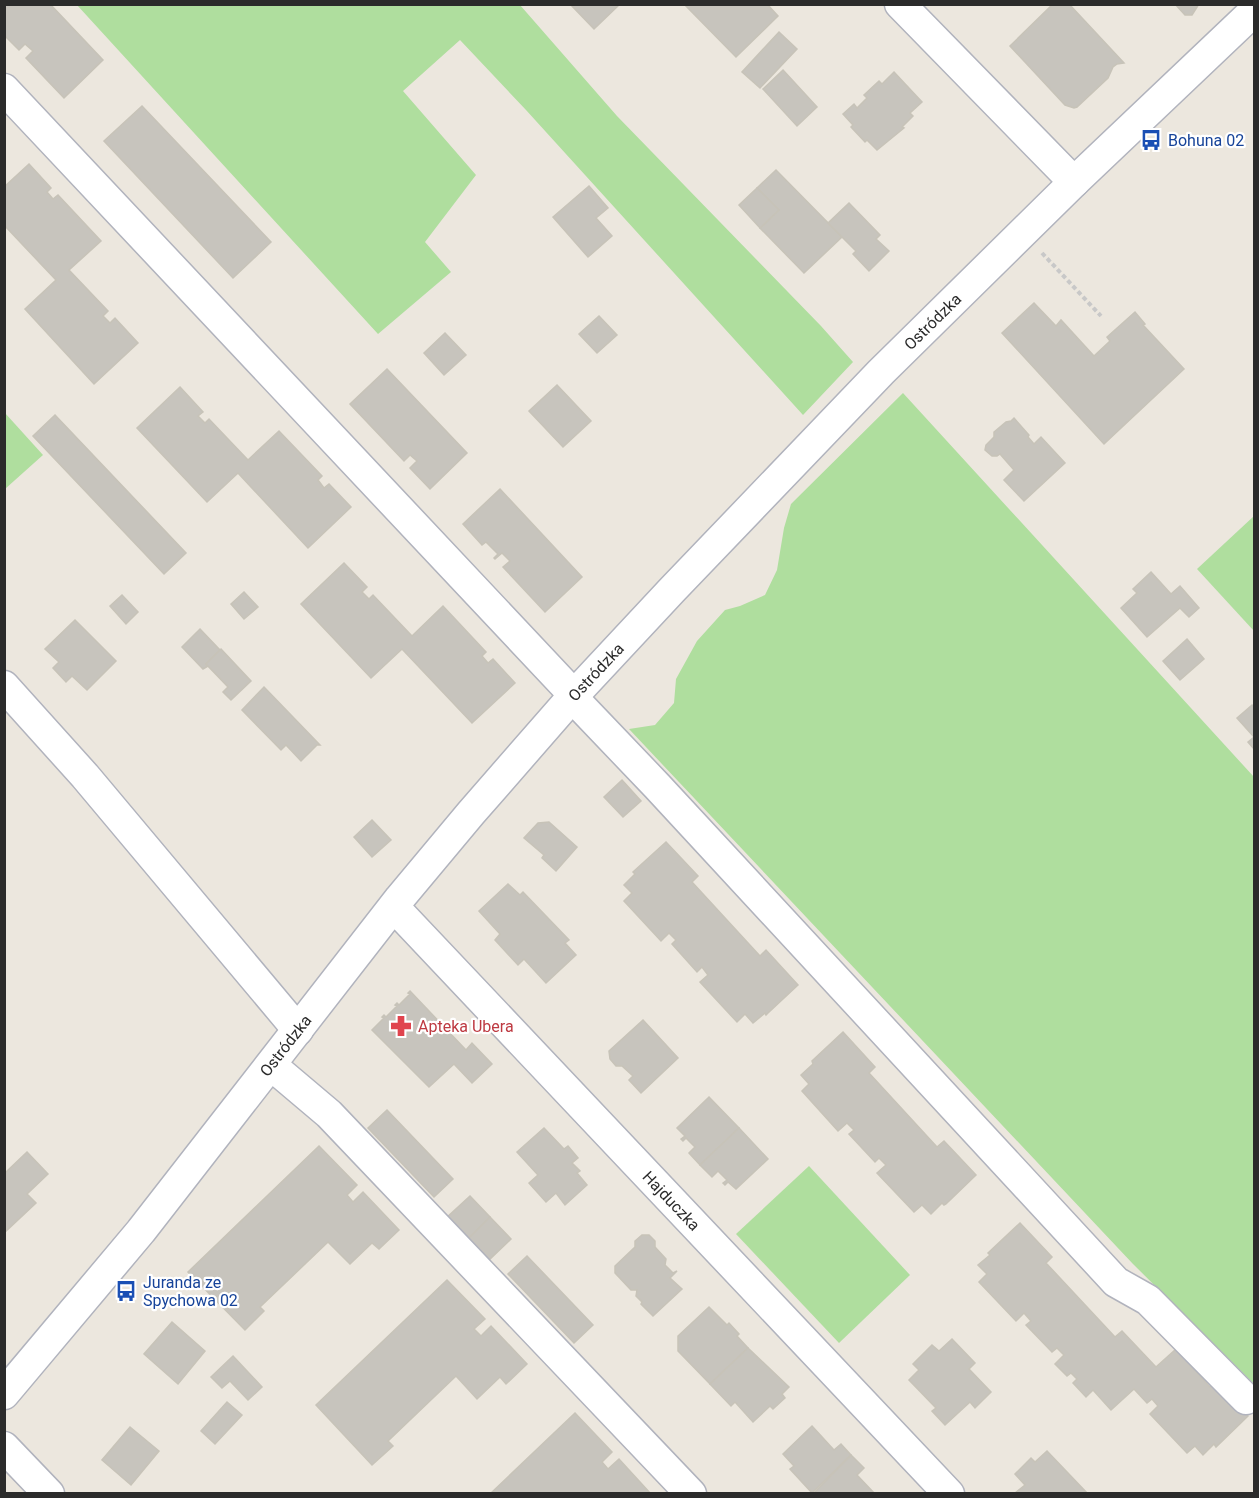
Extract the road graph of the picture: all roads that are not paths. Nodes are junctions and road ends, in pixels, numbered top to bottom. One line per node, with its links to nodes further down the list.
1 (900, 4): 4 (street)
2 (1254, 11): 4 (street, Ostródzka)
3 (4, 89): 6 (street)
4 (1074, 182): 6 (street, Ostródzka)
5 (4, 686): 8 (street)
6 (573, 696): 7 (street, Ostródzka); 11 (street)
7 (394, 907): 8 (street, Ostródzka); 15 (street, Hajduczka)
8 (298, 1030): 9 (street, Ostródzka)
9 (272, 1065): 10 (street, Ostródzka); 14 (street)
10 (4, 1394)
11 (1246, 1400)
12 (4, 1447): 13 (street)
13 (50, 1494)
14 (691, 1494)
15 (949, 1494)

